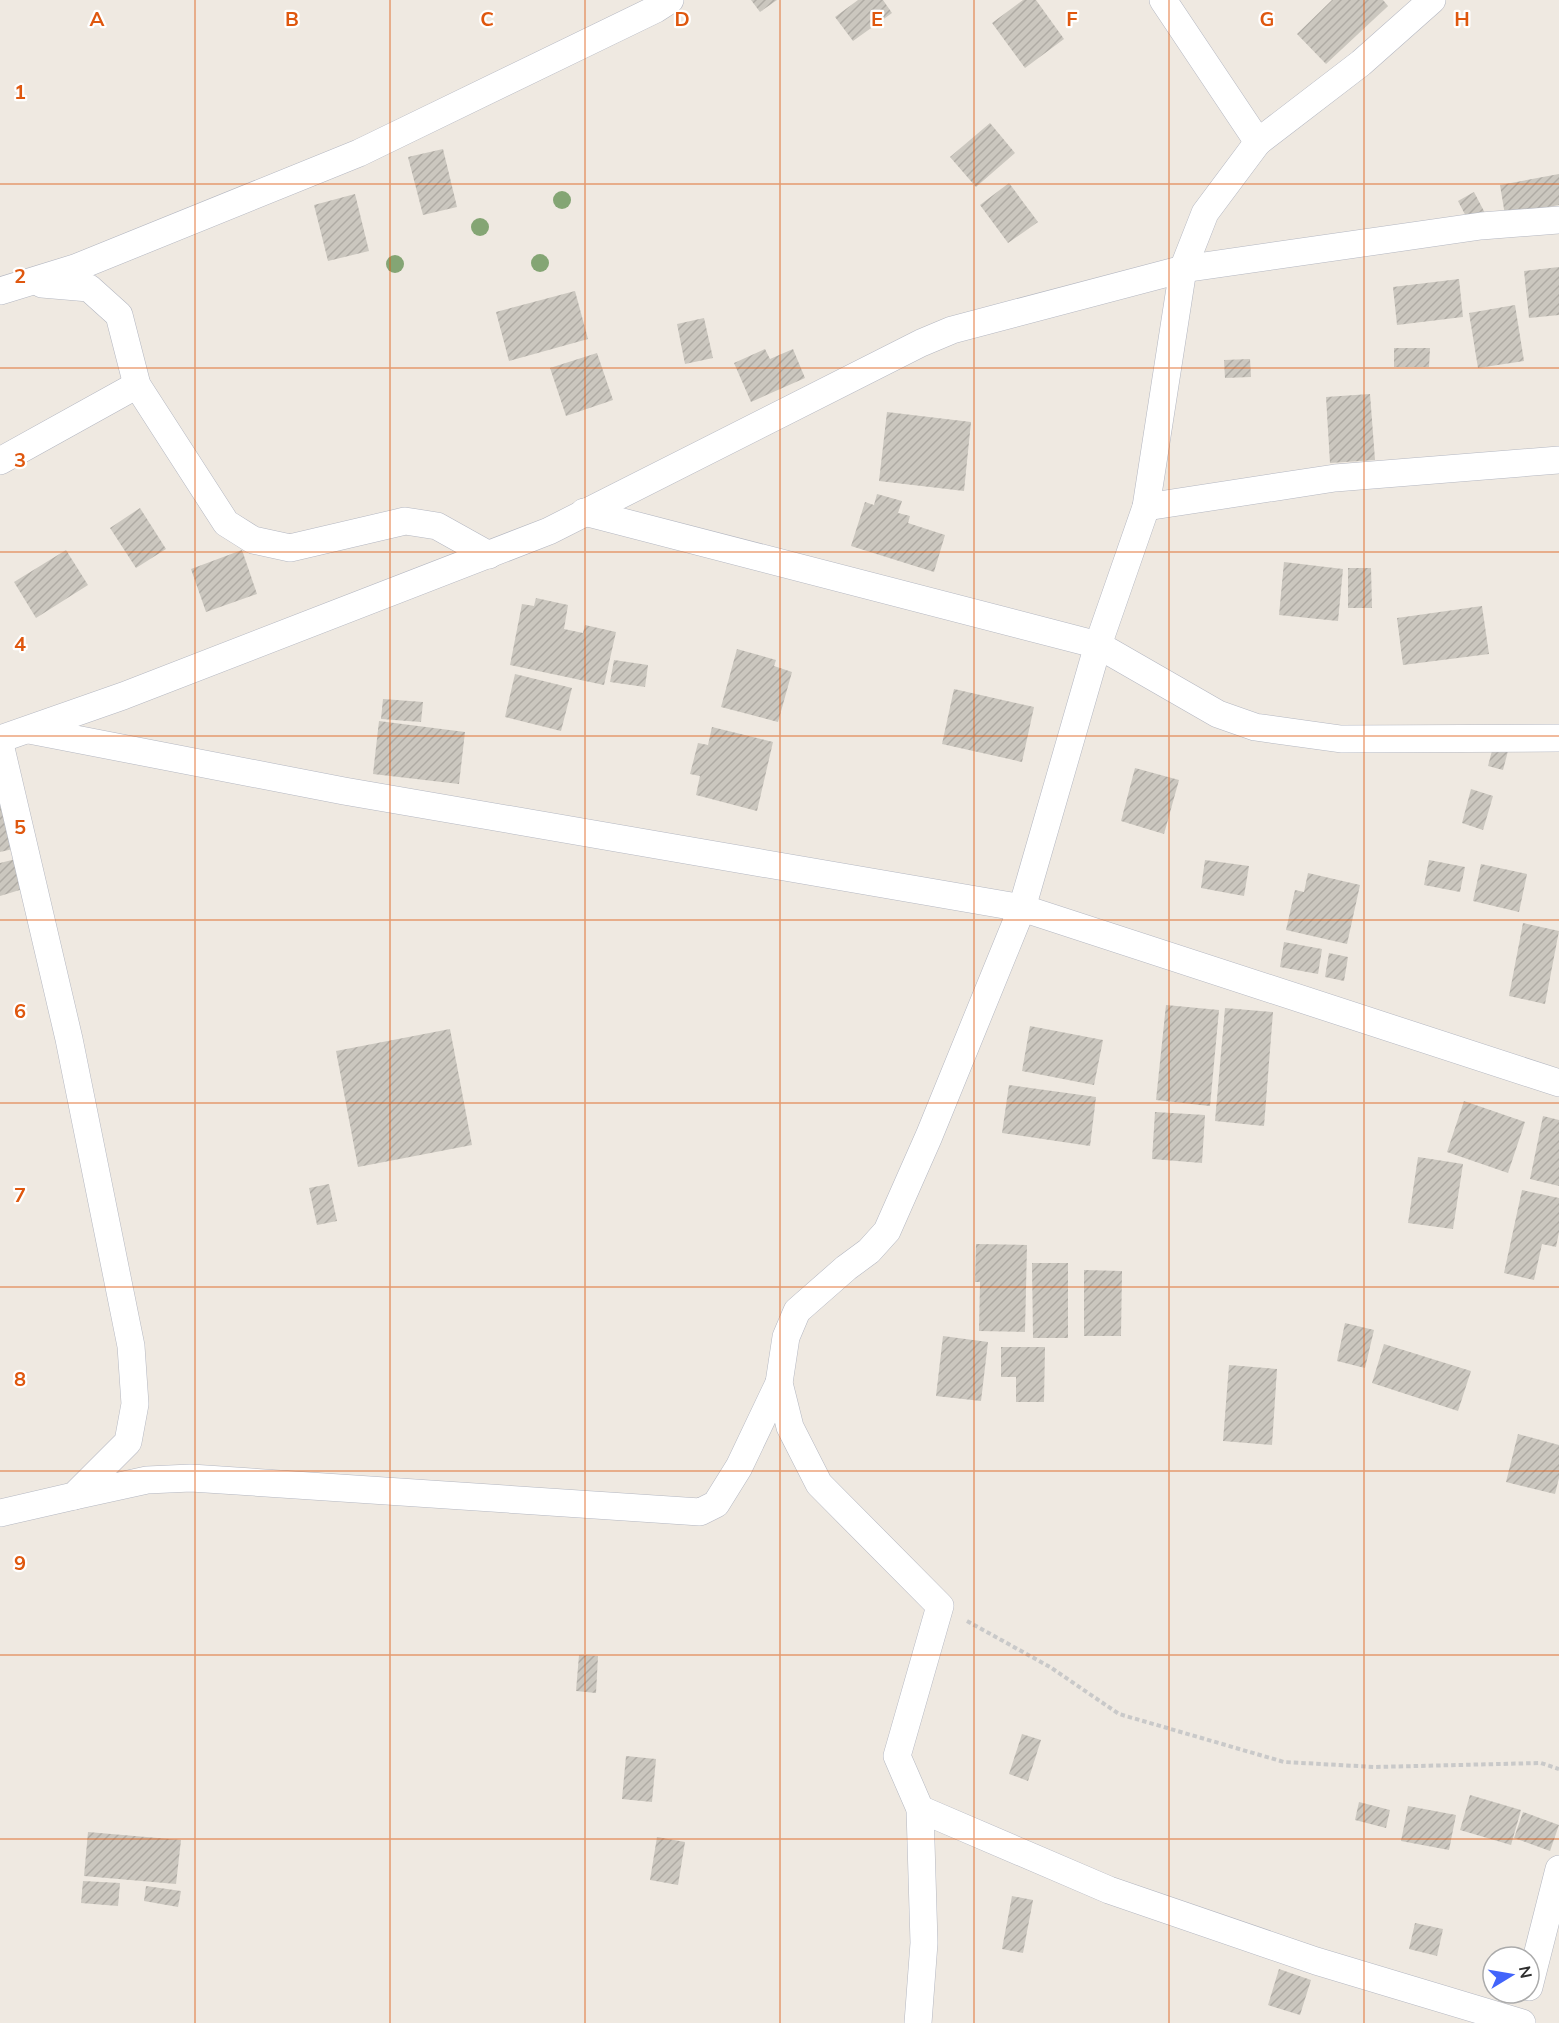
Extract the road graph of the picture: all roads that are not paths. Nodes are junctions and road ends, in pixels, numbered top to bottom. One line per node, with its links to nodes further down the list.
1 (670, 0): 7 (street)
2 (1163, 0): 4 (street)
3 (1432, 0): 4 (street)
4 (1258, 142): 6 (street)
5 (1559, 220): 6 (street)
6 (1184, 269): 12 (street); 13 (street)
7 (29, 283): 8 (street); 9 (street)
8 (0, 291)
9 (137, 385): 11 (street); 14 (street)
10 (1559, 460): 12 (street)
11 (0, 461)
12 (1146, 507): 15 (street)
13 (584, 512): 14 (street); 15 (street)
14 (489, 555): 16 (street)
15 (1098, 645): 17 (street); 20 (street)
16 (28, 730): 18 (street); 20 (street)
17 (1559, 738)
18 (0, 739)
19 (0, 744): 23 (street)
20 (1022, 908): 21 (street); 22 (street)
21 (1559, 1083)
22 (779, 1383): 23 (street); 25 (street)
23 (74, 1496): 24 (street)
24 (0, 1513)
25 (920, 1809): 29 (street); 30 (street)
26 (1559, 1869): 27 (street)
27 (1540, 1945)
28 (1524, 2005): 30 (street)
29 (918, 2023)
30 (1520, 2023)

